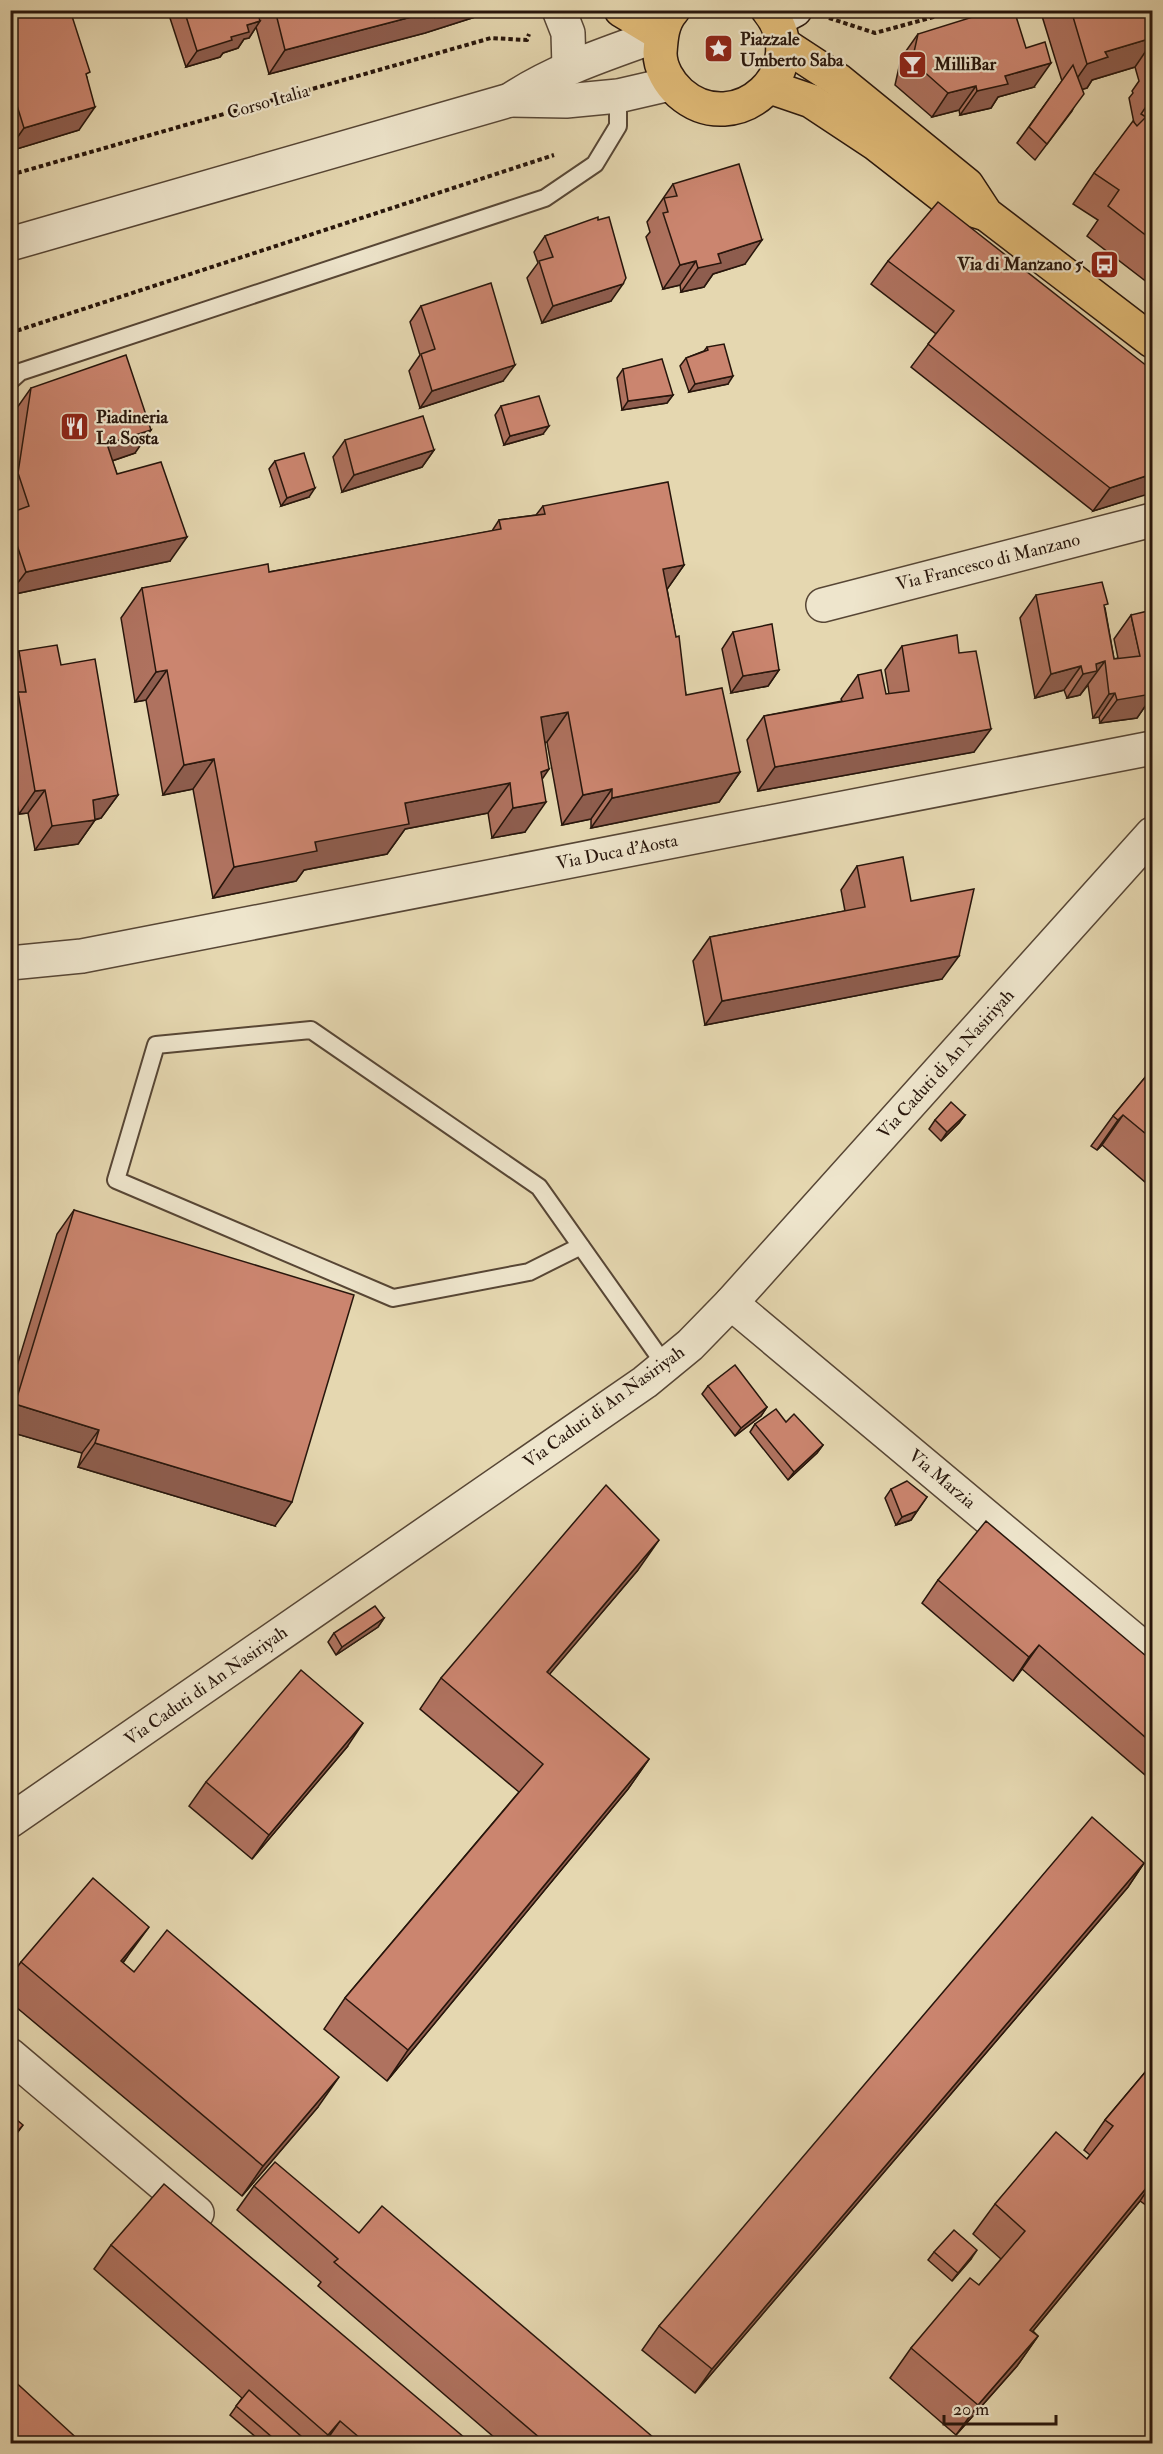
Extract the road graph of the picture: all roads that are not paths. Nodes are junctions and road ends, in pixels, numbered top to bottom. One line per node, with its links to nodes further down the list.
1 (559, 10): 5 (street)
2 (621, 10): 4 (main road)
3 (789, 20): 7 (main road); 10 (main road)
4 (667, 22): 5 (street); 6 (main road)
5 (569, 67): 9 (street)
6 (670, 84): 7 (main road); 8 (street)
7 (770, 87): 10 (main road)
8 (618, 96): 9 (street); 13 (lane)
9 (510, 100): 11 (street)
10 (986, 214): 12 (main road)
11 (10, 244)
12 (1152, 341)
13 (10, 381)
14 (1152, 520): 15 (street, Via Francesco di Manzano)
15 (823, 605)
16 (1152, 748): 18 (street, Via Duca d'Aosta)
17 (1152, 834): 20 (street, Via Caduti di An Nasiriyah)
18 (10, 963)
19 (581, 1246): 19 (lane); 21 (lane)
20 (731, 1303): 21 (street, Via Caduti di An Nasiriyah); 22 (street, Via Marzia)
21 (665, 1365): 23 (street, Via Caduti di An Nasiriyah)
22 (1152, 1655)
23 (10, 1821)
24 (10, 2055): 25 (street)
25 (218, 2230)

